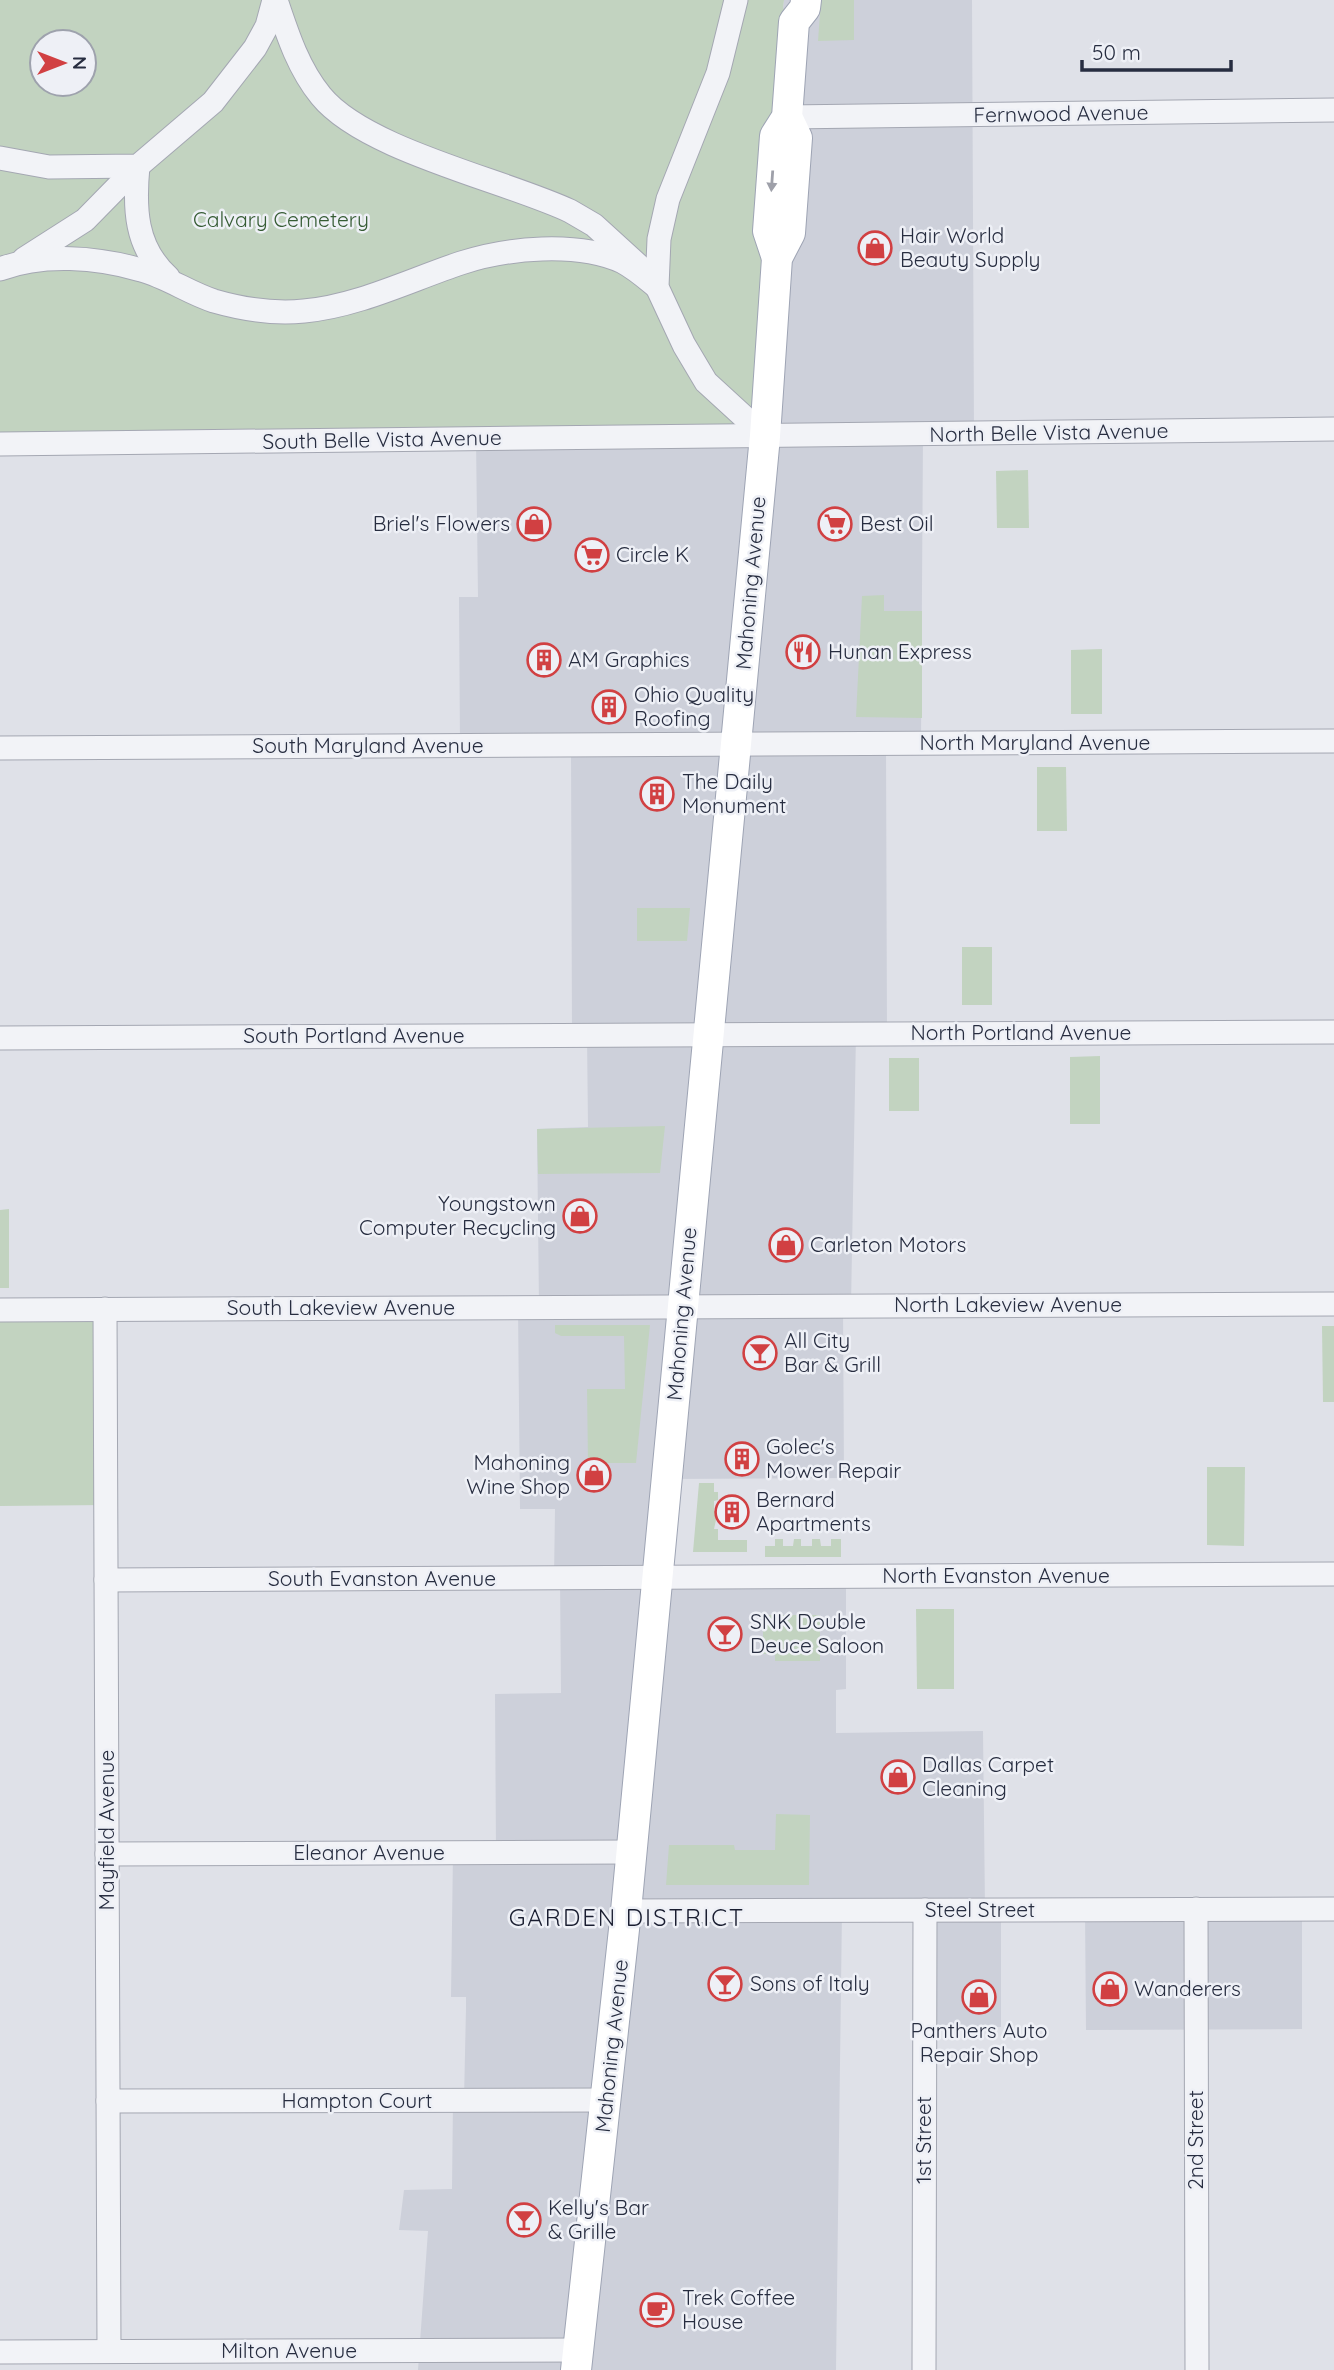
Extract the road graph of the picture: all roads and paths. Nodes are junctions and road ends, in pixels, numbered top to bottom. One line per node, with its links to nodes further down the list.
1 (275, 0): 7 (street); 10 (street)
2 (736, 0): 10 (street)
3 (795, 7): 5 (main road, Mahoning Avenue)
4 (1334, 110): 5 (street, Fernwood Avenue)
5 (787, 117): 12 (main road, Mahoning Avenue)
6 (0, 158): 7 (street)
7 (138, 166): 8 (street); 9 (street)
8 (10, 265): 9 (street)
9 (174, 283): 10 (street)
10 (657, 287): 12 (street)
11 (1334, 429): 12 (street, North Belle Vista Avenue)
12 (765, 436): 13 (street, South Belle Vista Avenue); 15 (main road, Mahoning Avenue)
13 (0, 444)
14 (1334, 741): 15 (street, North Maryland Avenue)
15 (736, 744): 16 (street, South Maryland Avenue); 18 (main road, Mahoning Avenue)
16 (0, 748)
17 (1334, 1032): 18 (street, North Portland Avenue)
18 (708, 1034): 19 (street, South Portland Avenue); 21 (main road, Mahoning Avenue)
19 (0, 1038)
20 (1334, 1304): 21 (street, North Lakeview Avenue)
21 (682, 1306): 22 (street, South Lakeview Avenue); 25 (main road, Mahoning Avenue)
22 (105, 1309): 23 (street, South Lakeview Avenue); 26 (street, Mayfield Avenue)
23 (0, 1310)
24 (1334, 1574): 25 (street, North Evanston Avenue)
25 (657, 1578): 26 (street, South Evanston Avenue); 27 (main road, Mahoning Avenue)
26 (106, 1580): 28 (street, Mayfield Avenue)
27 (631, 1852): 28 (street, Eleanor Avenue); 32 (main road, Mahoning Avenue)
28 (107, 1853): 34 (street, Mayfield Avenue)
29 (1196, 1909): 30 (street, Steel Street); 31 (street, Steel Street); 39 (street, 2nd Street)
30 (1334, 1909)
31 (925, 1910): 32 (street, Steel Street); 38 (street, 1st Street)
32 (626, 1911): 33 (main road, Mahoning Avenue)
33 (606, 2100): 34 (street, Hampton Court); 37 (main road, Mahoning Avenue)
34 (108, 2101): 35 (street, Mayfield Avenue)
35 (109, 2351): 36 (street, Milton Avenue); 37 (street, Milton Avenue)
36 (0, 2352)
37 (577, 2360)
38 (924, 2370)
39 (1197, 2370)

